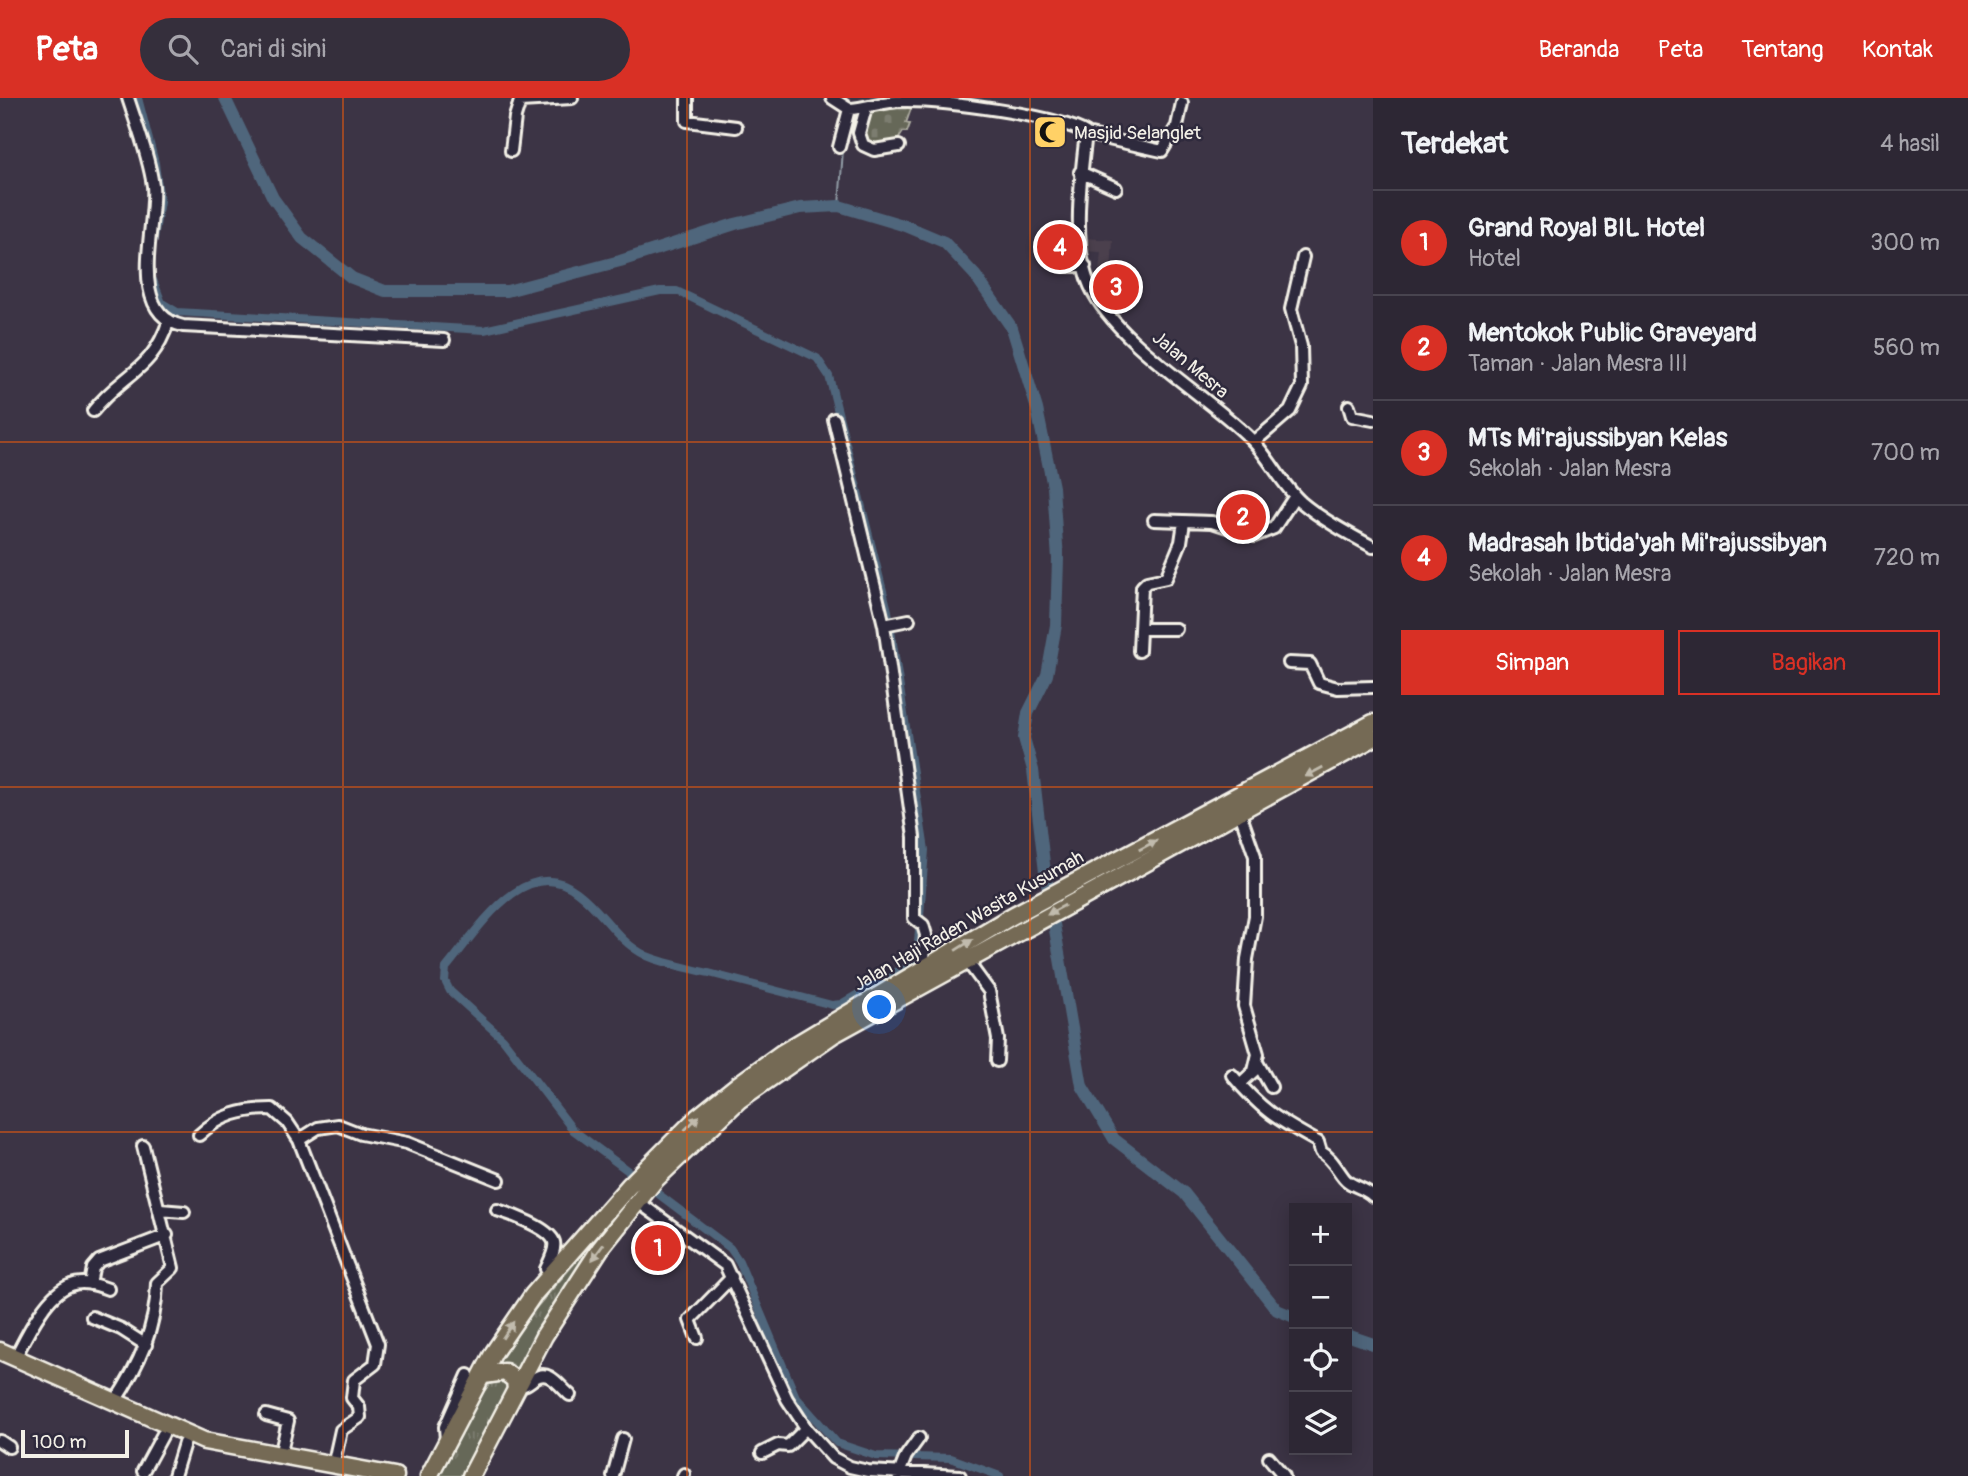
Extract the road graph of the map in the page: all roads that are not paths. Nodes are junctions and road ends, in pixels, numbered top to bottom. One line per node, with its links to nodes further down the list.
1 (128, 98): 17 (street)
2 (572, 98): 11 (street)
3 (687, 98): 7 (street)
4 (832, 98): 6 (street)
5 (1182, 103): 8 (street)
6 (858, 108): 8 (street); 9 (street); 10 (street)
7 (736, 127)
8 (1086, 134): 12 (street, Jalan Mesra)
9 (899, 146)
10 (839, 147)
11 (512, 151)
12 (1080, 172): 13 (street); 16 (street, Jalan Mesra)
13 (1116, 188)
14 (1303, 257): 23 (street)
15 (1064, 266): 16 (street)
16 (1085, 266): 23 (street, Jalan Mesra)
17 (169, 320): 18 (street); 20 (street)
18 (444, 340)
19 (1349, 406): 22 (street)
20 (93, 411)
21 (834, 419): 39 (street)
22 (1373, 420)
23 (1254, 442): 24 (street, Jalan Mesra)
24 (1295, 496): 26 (street); 27 (street, Jalan Mesra)
25 (1154, 520): 26 (street)
26 (1184, 522): 28 (street)
27 (1372, 545)
28 (1140, 629): 29 (street); 30 (street)
29 (1176, 629)
30 (1139, 651)
31 (1289, 663): 32 (street)
32 (1373, 687)
33 (1373, 723): 36 (highway, Jalan Haji Raden Wasita Kusumah, one-way to 33)
34 (1373, 738): 35 (highway, Jalan Haji Raden Wasita Kusumah, one-way to 35)
35 (1239, 810): 36 (highway, Jalan Haji Raden Wasita Kusumah); 42 (street)
36 (1091, 882): 37 (highway, Jalan Haji Raden Wasita Kusumah)
37 (1015, 924): 38 (highway, Jalan Haji Raden Wasita Kusumah); 39 (highway, Jalan Haji Raden Wasita Kusumah, one-way to 37)
38 (967, 961): 40 (highway, Jalan Haji Raden Wasita Kusumah); 41 (street)
39 (923, 970): 40 (highway, Jalan Haji Raden Wasita Kusumah)
40 (785, 1058): 50 (highway, Jalan Haji Raden Wasita Kusumah)
41 (998, 1061)
42 (1258, 1064): 44 (street); 45 (street)
43 (1232, 1075): 44 (street)
44 (1240, 1084): 51 (street)
45 (1271, 1087)
46 (198, 1135): 47 (street)
47 (299, 1140): 49 (street); 79 (street)
48 (143, 1146): 52 (street)
49 (499, 1180)
50 (635, 1195): 56 (highway, Jalan Haji Raden Wasita Kusumah); 57 (street); 66 (highway, Jalan Haji Raden Wasita Kusumah, one-way to 66)
51 (1373, 1196)
52 (160, 1210): 54 (street); 55 (street)
53 (497, 1210): 56 (street)
54 (184, 1212)
55 (167, 1236): 58 (street); 62 (street)
56 (551, 1276): 64 (highway, Jalan Haji Raden Wasita Kusumah, one-way to 56)
57 (732, 1277): 61 (street); 70 (street)
58 (90, 1283): 59 (street); 63 (street)
59 (108, 1289)
60 (92, 1317): 62 (street)
61 (697, 1338)
62 (146, 1345): 68 (street)
63 (5, 1357): 65 (highway)
64 (476, 1375): 66 (highway); 81 (highway, Jalan Haji Raden Wasita Kusumah)
65 (62, 1385): 68 (highway); 71 (highway)
66 (517, 1388): 67 (street); 84 (highway, Jalan Haji Raden Wasita Kusumah)
67 (570, 1395)
68 (114, 1403): 77 (highway)
69 (266, 1415): 77 (street)
70 (806, 1428): 75 (street); 80 (street)
71 (163, 1434): 74 (highway); 78 (street)
72 (919, 1438): 80 (street)
73 (624, 1439): 85 (street)
74 (184, 1443): 77 (highway); 82 (street)
75 (762, 1453)
76 (1269, 1458): 87 (street)
77 (285, 1460): 79 (highway)
78 (143, 1471)
79 (335, 1471): 83 (highway)
80 (900, 1473): 86 (street)
81 (427, 1474)
82 (174, 1476)
83 (395, 1476)
84 (471, 1476)
85 (613, 1476)
86 (960, 1476)
87 (1284, 1476)

